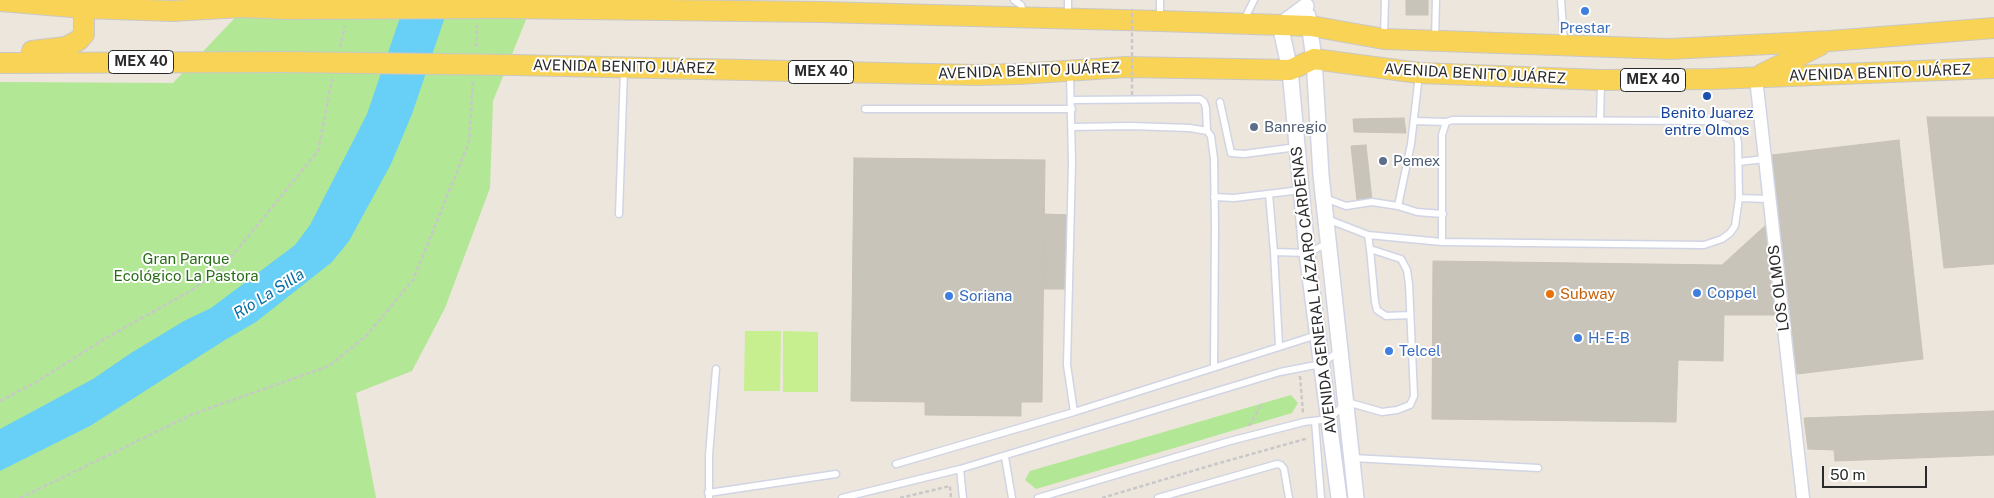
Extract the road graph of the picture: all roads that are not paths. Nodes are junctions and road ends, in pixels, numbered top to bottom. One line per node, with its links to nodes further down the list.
1 (151, 0): 15 (main road)
2 (1160, 0): 16 (lane)
3 (1254, 0): 17 (lane)
4 (1385, 0): 21 (lane)
5 (1436, 0): 22 (lane)
6 (1561, 0): 24 (lane)
7 (2, 1): 9 (main road, AVENIDA BENITO JUÁREZ / MEX 40)
8 (1305, 3): 18 (street, AVENIDA GENERAL LÁZARO CÁRDENAS); 19 (street, AVENIDA GENERAL LÁZARO CÁRDENAS)
9 (87, 4): 15 (main road, AVENIDA BENITO JUÁREZ / MEX 40); 25 (main road)
10 (607, 5): 11 (main road, AVENIDA BENITO JUÁREZ / MEX 40); 15 (main road, AVENIDA BENITO JUÁREZ / MEX 40, bridge)
11 (820, 6): 12 (main road, AVENIDA BENITO JUÁREZ / MEX 40)
12 (897, 7): 13 (main road, AVENIDA BENITO JUÁREZ / MEX 40)
13 (1016, 8): 14 (main road, AVENIDA BENITO JUÁREZ / MEX 40)
14 (1068, 9): 16 (main road, AVENIDA BENITO JUÁREZ / MEX 40)
15 (172, 11)
16 (1160, 21): 17 (main road, AVENIDA BENITO JUÁREZ / MEX 40)
17 (1242, 24): 18 (main road, AVENIDA BENITO JUÁREZ / MEX 40)
18 (1280, 25): 19 (main road, AVENIDA BENITO JUÁREZ / MEX 40); 31 (street, AVENIDA GENERAL LÁZARO CÁRDENAS)
19 (1311, 26): 21 (main road, AVENIDA BENITO JUÁREZ / MEX 40); 26 (street, AVENIDA GENERAL LÁZARO CÁRDENAS)
20 (1994, 28): 23 (main road, AVENIDA BENITO JUÁREZ / MEX 40)
21 (1384, 39): 22 (main road, AVENIDA BENITO JUÁREZ / MEX 40)
22 (1435, 41): 24 (main road, AVENIDA BENITO JUÁREZ / MEX 40)
23 (1830, 41): 24 (main road, AVENIDA BENITO JUÁREZ / MEX 40); 33 (main road)
24 (1564, 46)
25 (0, 54)
26 (1314, 59): 31 (main road, AVENIDA BENITO JUÁREZ / MEX 40); 32 (main road, AVENIDA BENITO JUÁREZ / MEX 40); 50 (street, AVENIDA GENERAL LÁZARO CÁRDENAS)
27 (0, 63): 28 (main road, AVENIDA BENITO JUÁREZ / MEX 40, bridge)
28 (624, 66): 30 (main road, AVENIDA BENITO JUÁREZ / MEX 40); 54 (lane)
29 (1994, 68): 33 (main road, AVENIDA BENITO JUÁREZ / MEX 40)
30 (1070, 69): 31 (main road, AVENIDA BENITO JUÁREZ / MEX 40); 35 (lane)
31 (1290, 70): 44 (street, AVENIDA GENERAL LÁZARO CÁRDENAS)
32 (1419, 73): 34 (main road, AVENIDA BENITO JUÁREZ / MEX 40); 40 (lane)
33 (1756, 78): 34 (main road, AVENIDA BENITO JUÁREZ / MEX 40); 45 (street, LOS OLMOS)
34 (1601, 80): 39 (lane)
35 (1071, 100): 38 (lane); 43 (lane)
36 (1220, 102): 44 (lane)
37 (865, 109): 38 (lane)
38 (1072, 109): 42 (lane)
39 (1600, 120): 41 (lane); 46 (lane)
40 (1414, 121): 41 (lane); 53 (lane)
41 (1446, 122): 55 (lane)
42 (1072, 127): 43 (lane); 71 (lane)
43 (1206, 131): 49 (lane)
44 (1297, 147): 47 (street, AVENIDA GENERAL LÁZARO CÁRDENAS)
45 (1764, 160): 46 (lane); 52 (street, LOS OLMOS)
46 (1738, 162): 51 (lane)
47 (1301, 190): 48 (lane); 62 (street, AVENIDA GENERAL LÁZARO CÁRDENAS)
48 (1269, 194): 49 (lane); 61 (lane)
49 (1214, 197): 68 (lane)
50 (1324, 198): 53 (lane); 56 (street, AVENIDA GENERAL LÁZARO CÁRDENAS)
51 (1739, 198): 52 (lane); 58 (lane)
52 (1769, 199): 91 (street, LOS OLMOS)
53 (1398, 206): 55 (lane)
54 (619, 214)
55 (1442, 214): 58 (lane)
56 (1325, 218): 57 (lane); 59 (street, AVENIDA GENERAL LÁZARO CÁRDENAS)
57 (1368, 235): 58 (lane); 60 (lane)
58 (1442, 242)
59 (1328, 243): 62 (lane); 66 (street, AVENIDA GENERAL LÁZARO CÁRDENAS)
60 (1370, 250): 63 (lane); 63 (lane)
61 (1274, 252): 62 (lane); 65 (lane)
62 (1307, 253): 64 (street, AVENIDA GENERAL LÁZARO CÁRDENAS)
63 (1410, 315): 70 (lane)
64 (1317, 335): 65 (lane); 67 (street, AVENIDA GENERAL LÁZARO CÁRDENAS)
65 (1279, 346): 68 (lane)
66 (1342, 350): 67 (lane); 70 (street, AVENIDA GENERAL LÁZARO CÁRDENAS)
67 (1321, 364): 72 (street, AVENIDA GENERAL LÁZARO CÁRDENAS); 74 (lane)
68 (1214, 367): 71 (lane)
69 (716, 369): 80 (lane)
70 (1347, 402): 72 (lane); 75 (street, AVENIDA GENERAL LÁZARO CÁRDENAS)
71 (1074, 412): 76 (lane)
72 (1322, 420): 73 (street, AVENIDA GENERAL LÁZARO CÁRDENAS); 84 (lane); 87 (lane)
73 (1334, 456): 88 (street, AVENIDA GENERAL LÁZARO CÁRDENAS); 89 (street)
74 (1005, 457): 78 (lane); 83 (lane)
75 (1352, 458): 77 (lane); 90 (street, AVENIDA GENERAL LÁZARO CÁRDENAS)
76 (896, 464)
77 (1538, 468)
78 (960, 469): 81 (lane); 82 (lane)
79 (836, 474): 80 (lane)
80 (708, 495)
81 (842, 498)
82 (963, 498)
83 (1012, 498)
84 (1038, 498)
85 (1158, 498): 86 (lane)
86 (1289, 498)
87 (1321, 498)
88 (1339, 498)
89 (1347, 498)
90 (1356, 498)
91 (1803, 498)

